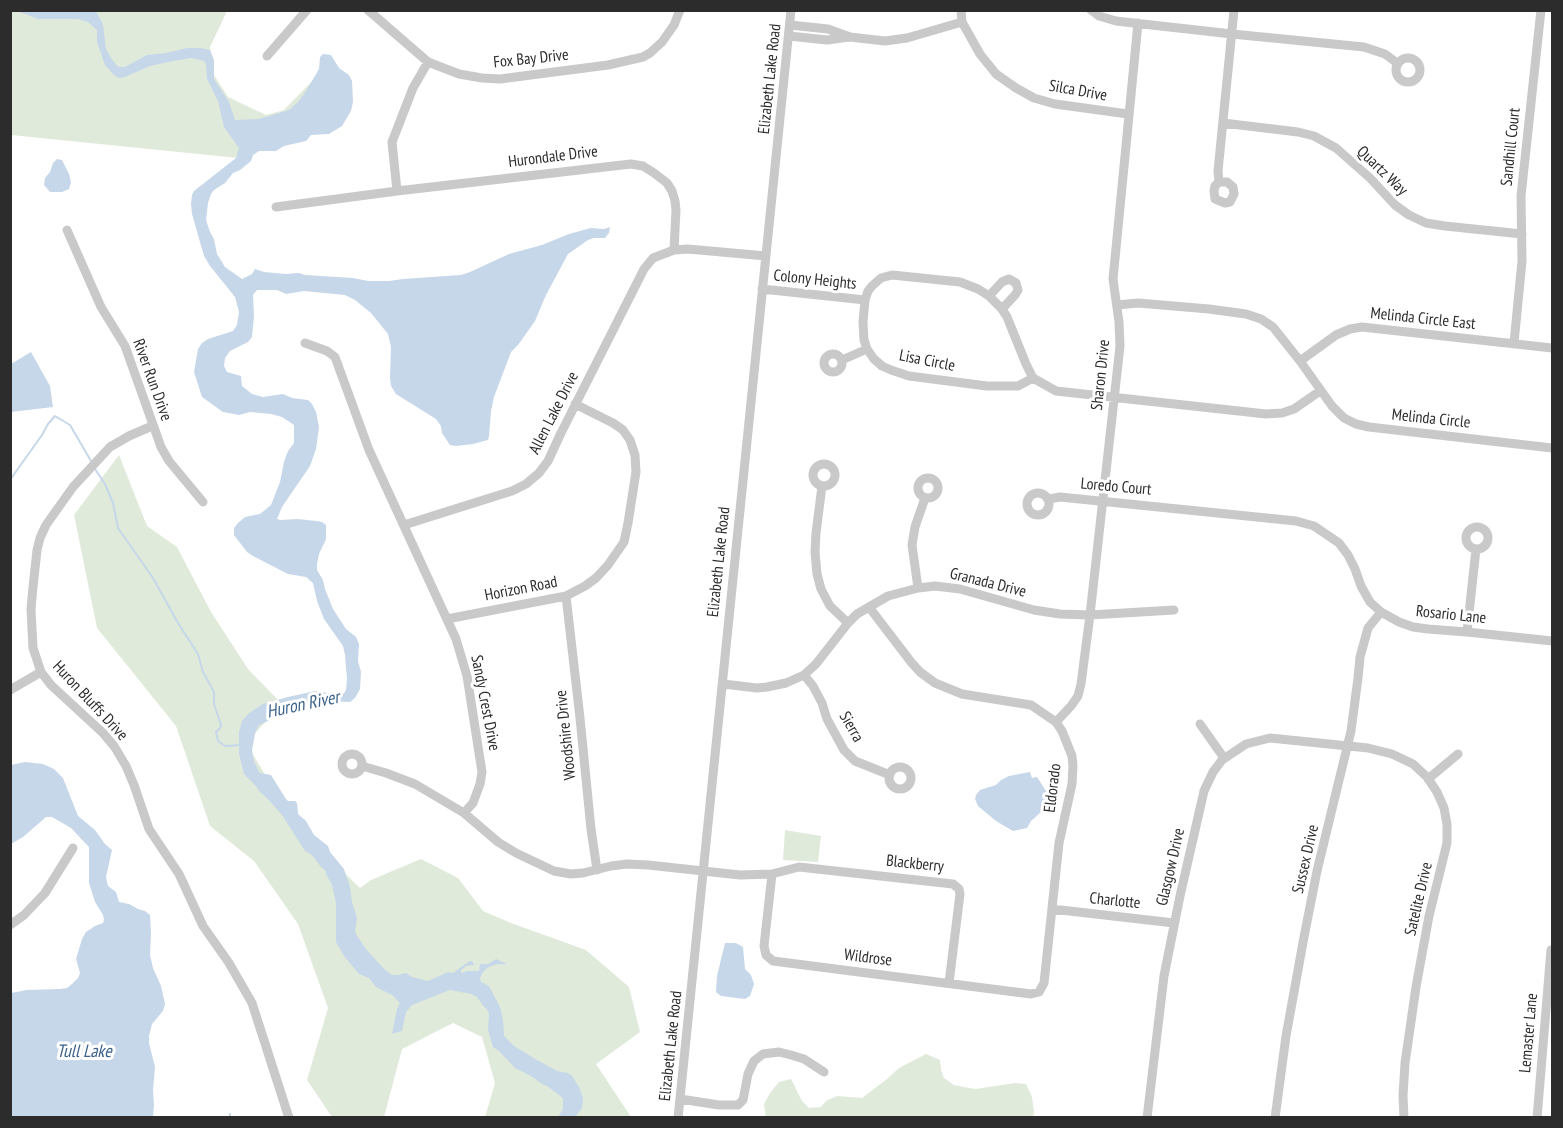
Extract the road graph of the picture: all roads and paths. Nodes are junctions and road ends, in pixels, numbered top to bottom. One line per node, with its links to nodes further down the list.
1 (307, 10): 15 (street)
2 (368, 10): 16 (street, Fox Bay Drive)
3 (680, 10): 16 (street, Fox Bay Drive)
4 (791, 10): 11 (street, Elizabeth Lake Road)
5 (961, 10): 9 (street, Silca Drive)
6 (1091, 10): 10 (street)
7 (1234, 10): 12 (street)
8 (1541, 10): 24 (street, Sandhill Court)
9 (962, 22): 14 (street); 18 (street, Silca Drive)
10 (1138, 23): 12 (street); 18 (street, Sharon Drive)
11 (790, 25): 13 (street, Elizabeth Lake Road); 14 (street)
12 (1232, 34): 17 (street); 19 (street)
13 (789, 36): 14 (street); 26 (street, Elizabeth Lake Road)
14 (850, 37)
15 (267, 56)
16 (428, 62): 21 (street)
17 (1397, 63)
18 (1128, 114): 30 (street, Sharon Drive)
19 (1223, 123): 20 (street); 24 (street, Quartz Way)
20 (1220, 182)
21 (398, 191): 22 (street, Hurondale Drive); 25 (street, Hurondale Drive)
22 (276, 207)
23 (67, 230): 42 (street, River Run Drive)
24 (1522, 234): 33 (street, Sandhill Court)
25 (674, 250): 26 (street); 41 (street, Allen Lake Drive)
26 (766, 256): 27 (street, Elizabeth Lake Road)
27 (762, 289): 29 (street, Colony Heights); 64 (street, Elizabeth Lake Road)
28 (989, 296): 29 (street); 31 (street); 31 (street)
29 (865, 300): 35 (street)
30 (1117, 304): 37 (street); 40 (street, Sharon Drive)
31 (1002, 309): 38 (street)
32 (305, 343): 50 (street, Sandy Crest Drive)
33 (1514, 343): 34 (street, Melinda Circle East); 37 (street, Melinda Circle East)
34 (1552, 348)
35 (867, 349): 36 (street); 38 (street, Lisa Circle)
36 (842, 360)
37 (1300, 361): 39 (street, Melinda Circle)
38 (1033, 378): 40 (street)
39 (1320, 391): 40 (street); 43 (street, Melinda Circle)
40 (1114, 398): 47 (street, Sharon Drive)
41 (576, 404): 50 (street, Allen Lake Drive); 53 (street, Horizon Road)
42 (152, 426): 48 (street, River Run Drive); 62 (street, Huron Bluffs Drive)
43 (1552, 448)
44 (822, 486): 59 (street)
45 (925, 498): 52 (street)
46 (1049, 500): 47 (street, Loredo Court)
47 (1103, 501): 49 (street, Loredo Court); 57 (street, Sharon Drive)
48 (203, 502)
49 (1180, 508): 56 (street, Rosario Lane)
50 (405, 525): 58 (street, Sandy Crest Drive)
51 (1476, 549): 60 (street)
52 (918, 588): 54 (street, Granada Drive); 57 (street, Granada Drive)
53 (566, 596): 58 (street, Horizon Road); 76 (street, Woodshire Drive)
54 (869, 607): 59 (street, Granada Drive); 66 (street, Eldorado)
55 (1174, 610): 57 (street, Granada Drive)
56 (1381, 612): 60 (street, Rosario Lane); 68 (street, Sussex Drive)
57 (1090, 615): 66 (street, Sharon Drive)
58 (447, 619): 74 (street, Sandy Crest Drive)
59 (848, 623): 63 (street, Granada Drive)
60 (1467, 632): 61 (street, Rosario Lane)
61 (1552, 641)
62 (41, 672): 65 (street); 87 (street, Huron Bluffs Drive)
63 (804, 675): 64 (street, Granada Drive); 72 (street, Sierra)
64 (723, 684): 77 (street, Elizabeth Lake Road)
65 (10, 690)
66 (1056, 722): 79 (street, Eldorado)
67 (1200, 724): 70 (street)
68 (1348, 746): 70 (street, Glasgow Drive); 73 (street, Satelite Drive); 90 (street, Sussex Drive)
69 (1458, 754): 73 (street)
70 (1224, 758): 80 (street, Glasgow Drive)
71 (362, 766): 74 (street)
72 (890, 775)
73 (1428, 779): 91 (street, Satelite Drive)
74 (464, 813): 76 (street)
75 (73, 848): 81 (street)
76 (597, 870): 77 (street)
77 (704, 872): 78 (street); 86 (street, Elizabeth Lake Road)
78 (772, 874): 83 (street, Wildrose); 83 (street, Blackberry)
79 (1052, 909): 80 (street, Charlotte); 84 (street, Eldorado)
80 (1174, 923): 89 (street, Glasgow Drive)
81 (10, 925)
82 (1551, 950): 92 (street, Lemaster Lane)
83 (949, 983): 84 (street, Wildrose)
84 (1042, 991)
85 (824, 1072): 86 (street)
86 (680, 1099): 88 (street, Elizabeth Lake Road)
87 (289, 1118)
88 (678, 1118)
89 (1148, 1118)
90 (1275, 1118)
91 (1404, 1118)
92 (1537, 1118)

